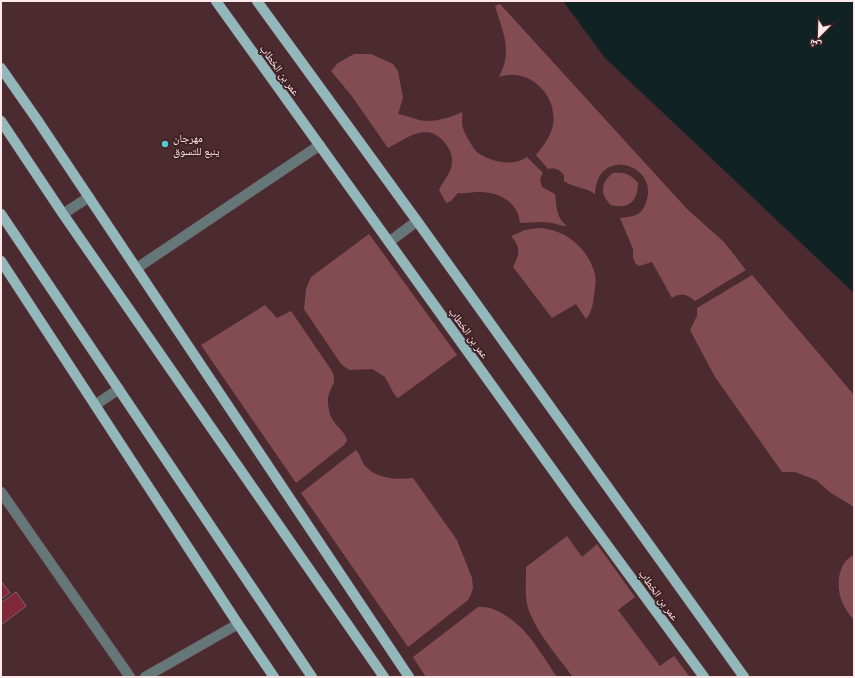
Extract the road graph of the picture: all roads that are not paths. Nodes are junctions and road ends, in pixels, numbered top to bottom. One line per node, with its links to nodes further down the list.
1 (216, 1): 5 (main road, عمر بن الخطاب)
2 (257, 1): 9 (main road, عمر بن الخطاب)
3 (1, 68): 6 (main road)
4 (1, 121): 8 (main road)
5 (320, 146): 10 (main road, عمر بن الخطاب); 12 (street)
6 (90, 197): 8 (street); 12 (main road)
7 (1, 214): 13 (main road)
8 (63, 214): 22 (main road)
9 (417, 221): 10 (street); 25 (main road, عمر بن الخطاب)
10 (389, 242): 24 (main road, عمر بن الخطاب)
11 (1, 261): 14 (main road)
12 (137, 268): 23 (main road)
13 (118, 390): 14 (street); 21 (main road)
14 (95, 405): 16 (main road)
15 (1, 492): 18 (street)
16 (238, 624): 17 (street); 20 (main road)
17 (159, 674): 19 (street)
18 (130, 677)
19 (145, 677)
20 (274, 677)
21 (312, 677)
22 (384, 677)
23 (409, 677)
24 (704, 677)
25 (744, 677)

